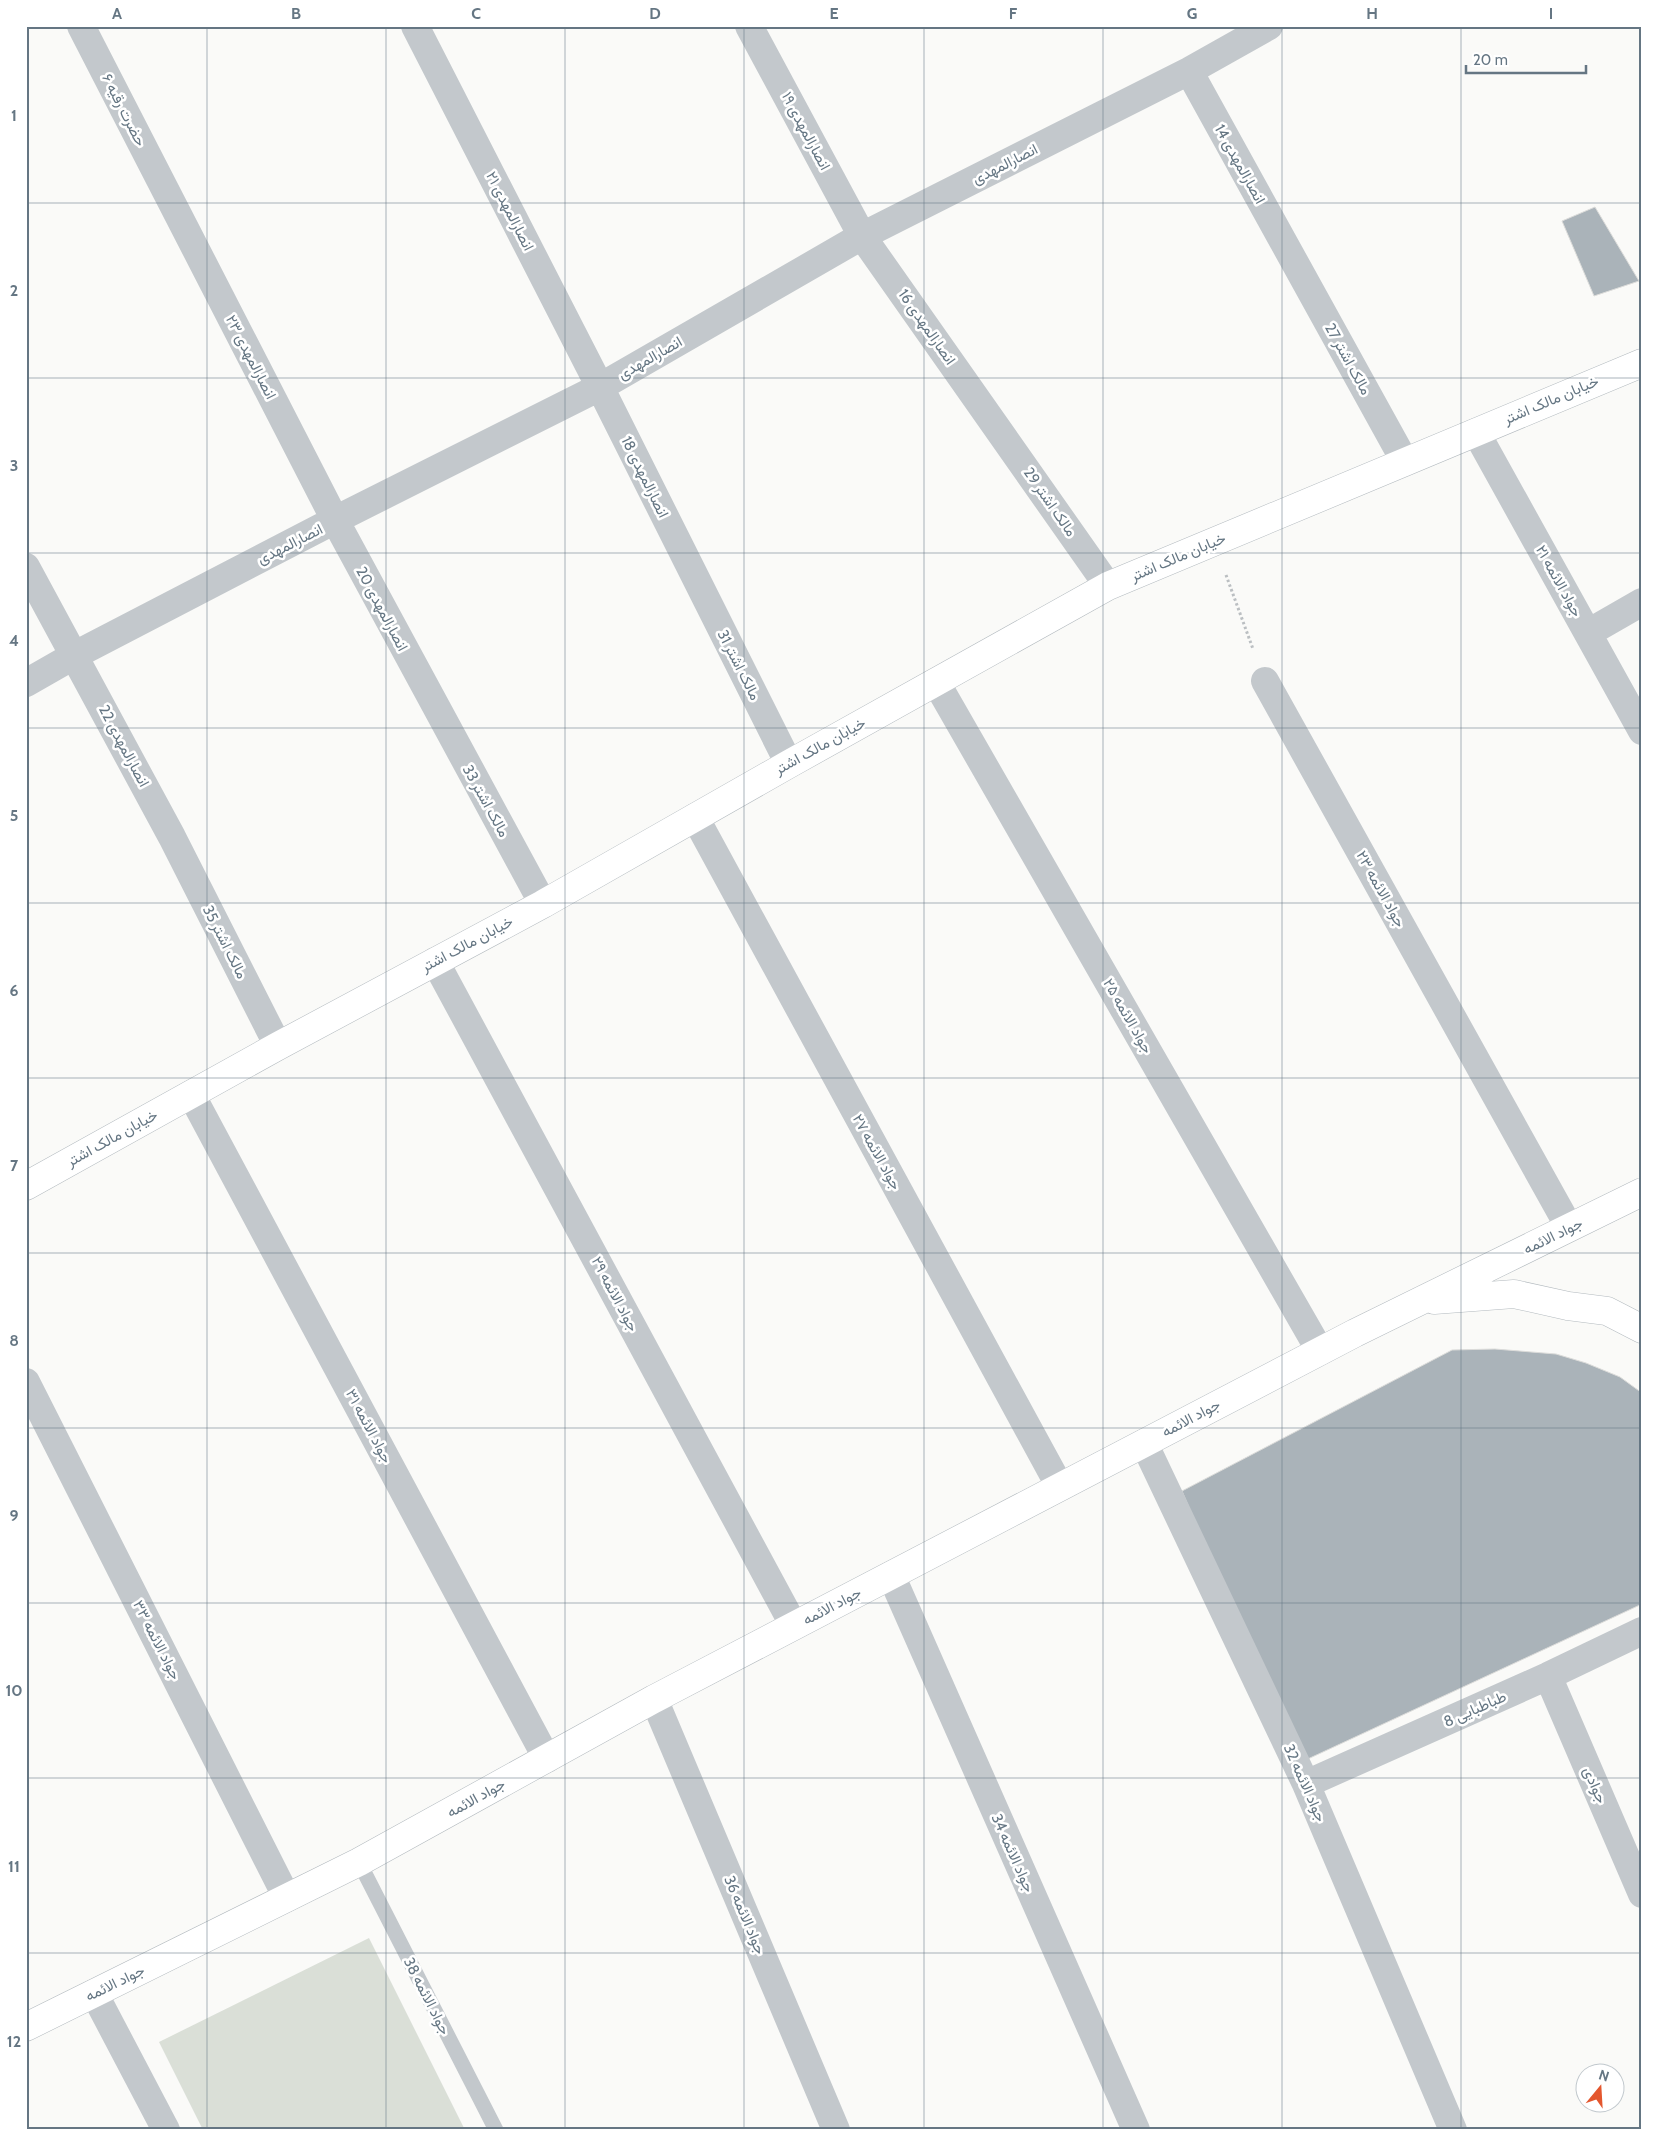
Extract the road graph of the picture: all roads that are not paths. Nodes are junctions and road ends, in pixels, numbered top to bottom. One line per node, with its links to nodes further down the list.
1 (81, 26): 6 (street, حضرت رقیه ۶)
2 (749, 26): 7 (street, انصارالمهدی ۱۹)
3 (1269, 26): 5 (street, انصارالمهدی)
4 (418, 31): 10 (street, انصارالمهدی ۲۱)
5 (1189, 71): 7 (street, انصارالمهدی); 8 (street, انصارالمهدی 14)
6 (166, 194): 14 (street, انصارالمهدی ۲۳)
7 (862, 236): 10 (street, انصارالمهدی); 11 (street, انصارالمهدی 16)
8 (1291, 257): 13 (street, مالک اشتر 27)
9 (1642, 363): 12 (street, خیابان مالک اشتر)
10 (600, 387): 14 (street, انصارالمهدی); 15 (street, انصارالمهدی 18)
11 (992, 419): 17 (street, مالک اشتر 29)
12 (1476, 432): 13 (street, خیابان مالک اشتر); 19 (street, جواد الائمه ۲۱)
13 (1405, 462): 17 (street, خیابان مالک اشتر)
14 (335, 520): 20 (street, انصارالمهدی); 24 (street, انصارالمهدی 20)
15 (689, 566): 26 (street, مالک اشتر 31)
16 (26, 567): 20 (street, انصارالمهدی 22)
17 (1108, 586): 22 (street, خیابان مالک اشتر)
18 (1642, 602): 19 (street)
19 (1588, 633): 25 (street, جواد الائمه ۲۱)
20 (75, 655): 23 (street, انصارالمهدی); 28 (street, انصارالمهدی 22)
21 (1265, 681): 35 (street, جواد الائمه ۲۳)
22 (936, 682): 26 (street, خیابان مالک اشتر); 38 (street, جواد الائمه ۲۵)
23 (26, 683)
24 (430, 698): 29 (street, مالک اشتر 33)
25 (1642, 731)
26 (789, 764): 27 (street, خیابان مالک اشتر)
27 (695, 817): 29 (street, خیابان مالک اشتر); 41 (street, جواد الائمه ۲۷)
28 (172, 838): 31 (street, مالک اشتر 35)
29 (543, 904): 30 (street, خیابان مالک اشتر)
30 (435, 961): 31 (street, خیابان مالک اشتر); 43 (street, جواد الائمه ۲۹)
31 (278, 1046): 32 (street, خیابان مالک اشتر)
32 (191, 1094): 33 (street, خیابان مالک اشتر); 47 (street, جواد الائمه ۳۱)
33 (26, 1186)
34 (1642, 1192): 35 (street, جواد الائمه)
35 (1570, 1227): 36 (street, جواد الائمه)
36 (1418, 1302): 37 (street); 38 (street, جواد الائمه)
37 (1642, 1329)
38 (1320, 1351): 40 (street, جواد الائمه)
39 (26, 1382): 51 (street, جواد الائمه ۳۳)
40 (1144, 1443): 41 (street, جواد الائمه); 48 (street, جواد الائمه 32)
41 (1060, 1487): 42 (street, جواد الائمه)
42 (891, 1576): 43 (street, جواد الائمه); 57 (street, جواد الائمه 34)
43 (794, 1626): 46 (street, جواد الائمه)
44 (1642, 1631): 45 (street, طباطبایی 8)
45 (1548, 1676): 48 (street, طباطبایی 8); 50 (street, جوادی)
46 (654, 1700): 47 (street, جواد الائمه); 56 (street, جواد الائمه 36)
47 (547, 1759): 49 (street, جواد الائمه)
48 (1306, 1784): 58 (street, جواد الائمه 32)
49 (359, 1862): 51 (street, جواد الائمه); 55 (lane, جواد الائمه 38)
50 (1642, 1894)
51 (287, 1898): 52 (street, جواد الائمه)
52 (94, 1993): 53 (street, جواد الائمه); 54 (street)
53 (26, 2026)
54 (166, 2130)
55 (496, 2130)
56 (836, 2130)
57 (1136, 2130)
58 (1453, 2130)

